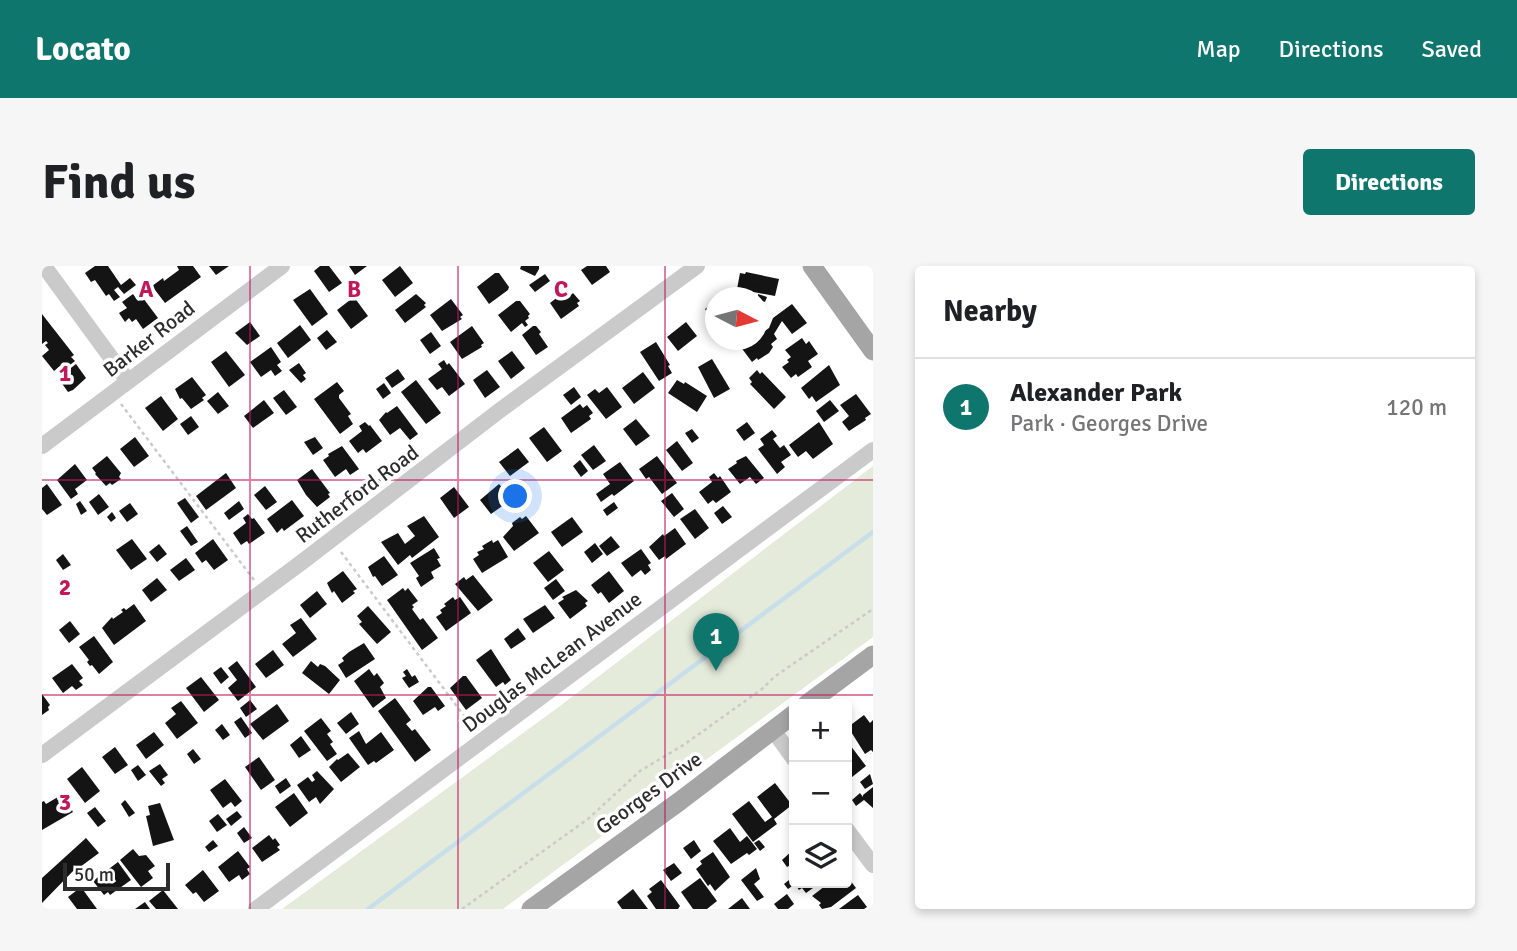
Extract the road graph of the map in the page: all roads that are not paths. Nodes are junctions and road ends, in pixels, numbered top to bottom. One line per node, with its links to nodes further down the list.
1 (44, 266): 6 (street)
2 (282, 266): 6 (street, Barker Road)
3 (697, 266): 14 (street, Rutherford Road)
4 (812, 266): 5 (main road)
5 (873, 351)
6 (128, 381): 7 (street, Barker Road)
7 (42, 446)
8 (873, 450): 17 (street, Douglas McLean Avenue)
9 (873, 655): 10 (main road)
10 (814, 699)
11 (789, 718): 12 (main road, Georges Drive)
12 (773, 730): 13 (street); 18 (main road, Georges Drive)
13 (789, 752)
14 (42, 755)
15 (852, 837): 16 (street)
16 (873, 865)
17 (256, 909)
18 (531, 909)

